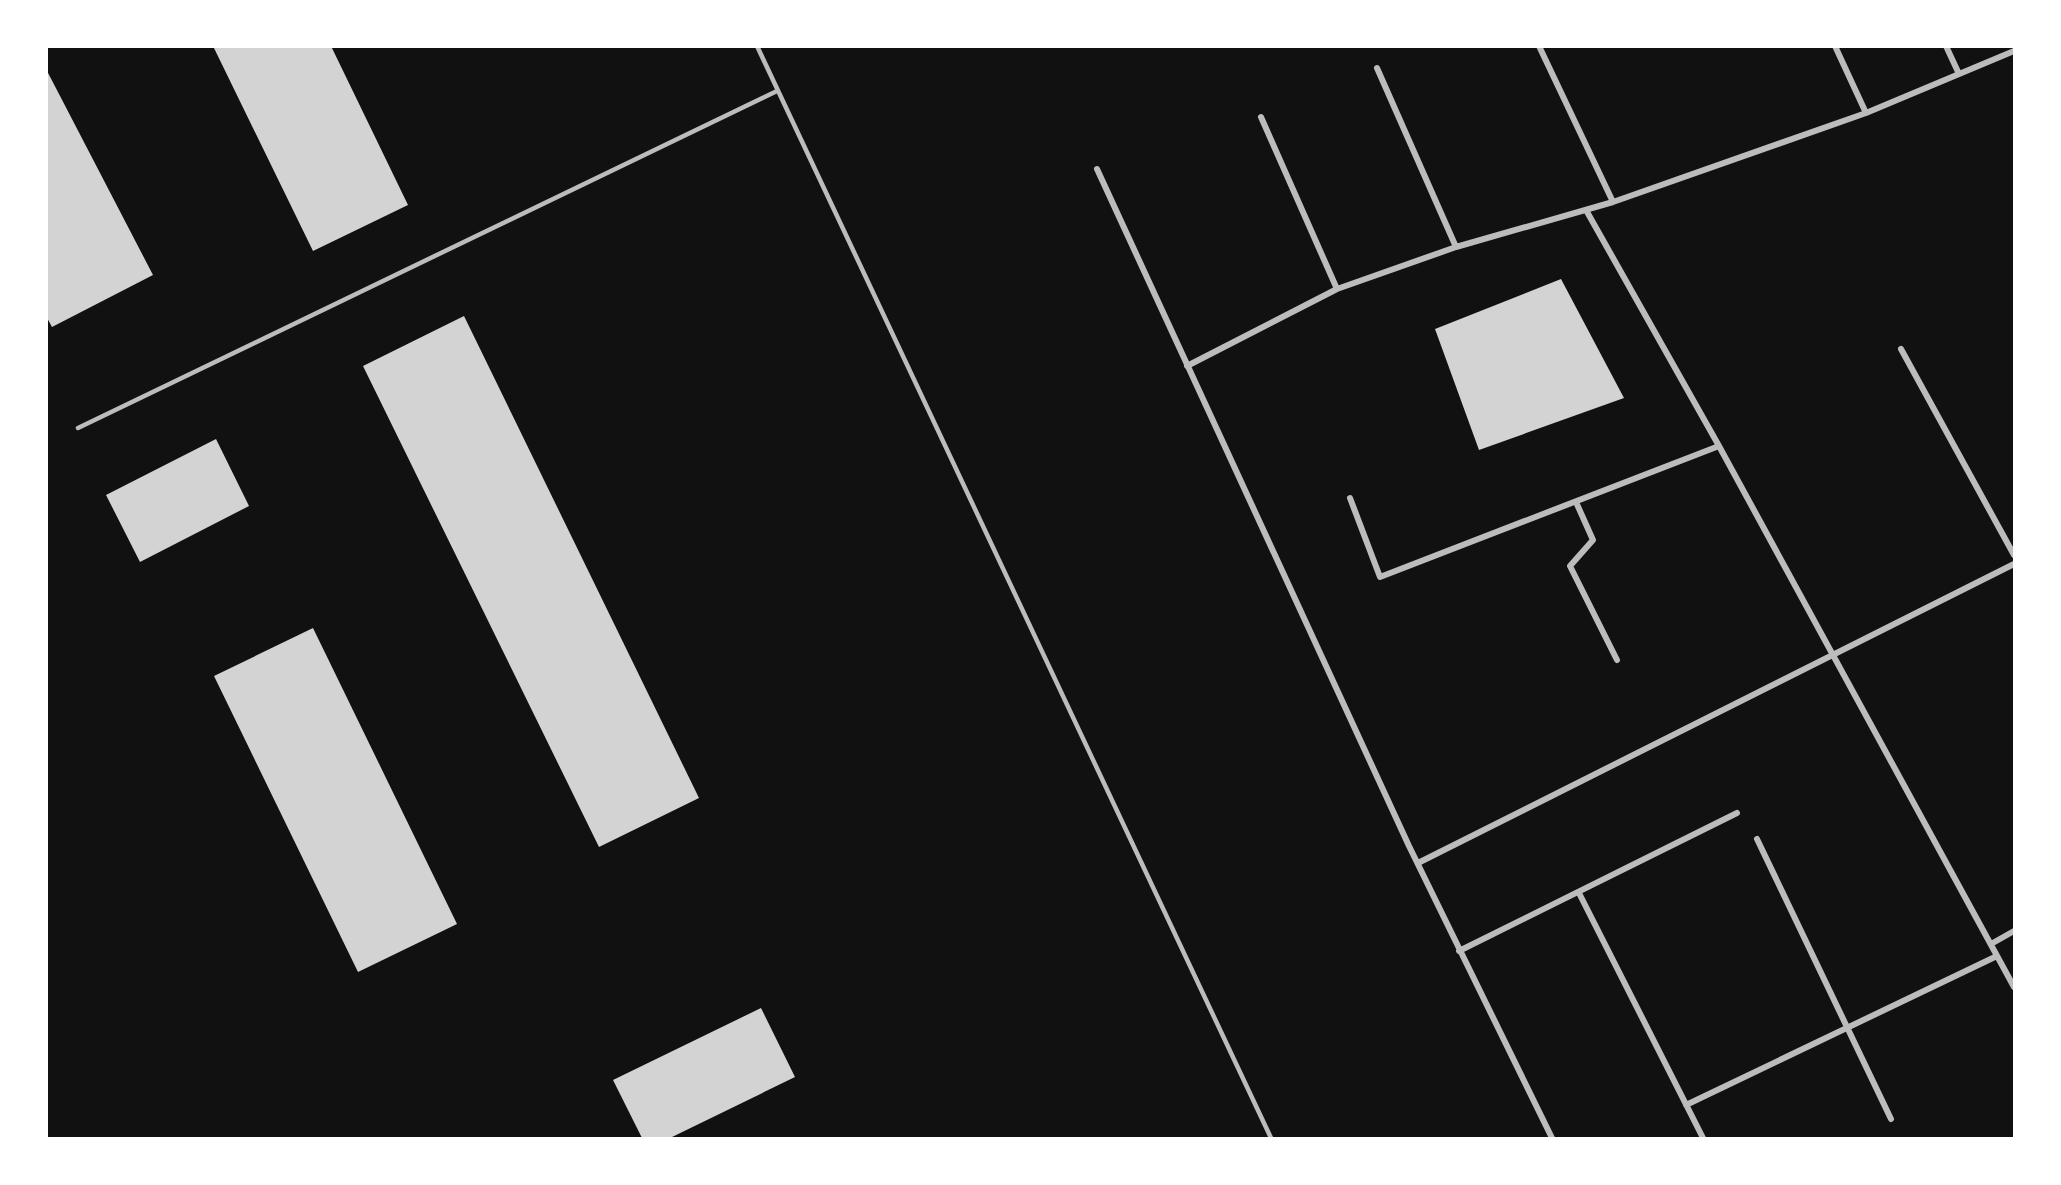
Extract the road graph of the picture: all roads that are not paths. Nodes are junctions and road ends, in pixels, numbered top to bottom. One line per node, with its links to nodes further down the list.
1 (757, 46): 8 (lane)
2 (1539, 46): 12 (street)
3 (1836, 46): 9 (street)
4 (1946, 46): 7 (street)
5 (2014, 51): 7 (street)
6 (1377, 68): 14 (street)
7 (1959, 74): 9 (street)
8 (777, 91): 18 (lane); 38 (lane)
9 (1866, 113): 12 (street)
10 (1261, 117): 15 (street)
11 (1097, 169): 17 (street)
12 (1613, 202): 13 (street)
13 (1586, 210): 14 (street); 19 (street)
14 (1456, 247): 15 (street)
15 (1337, 290): 17 (street)
16 (1901, 349): 22 (street)
17 (1187, 366): 28 (street)
18 (78, 428)
19 (1719, 446): 21 (street); 24 (street)
20 (1350, 498): 21 (street)
21 (1576, 502): 25 (street)
22 (2014, 555)
23 (2014, 564): 24 (street)
24 (1833, 655): 28 (street); 31 (street)
25 (1617, 660)
26 (1737, 813): 29 (street)
27 (1757, 839): 35 (street)
28 (1418, 863): 32 (street)
29 (1579, 893): 32 (street); 36 (street)
30 (2014, 931): 31 (street)
31 (1991, 944): 33 (street)
32 (1459, 951): 39 (street)
33 (1997, 956): 34 (street); 35 (street)
34 (2014, 987)
35 (1848, 1028): 36 (street); 37 (street)
36 (1686, 1105): 40 (street)
37 (1892, 1119)
38 (1271, 1138)
39 (1552, 1138)
40 (1703, 1138)

